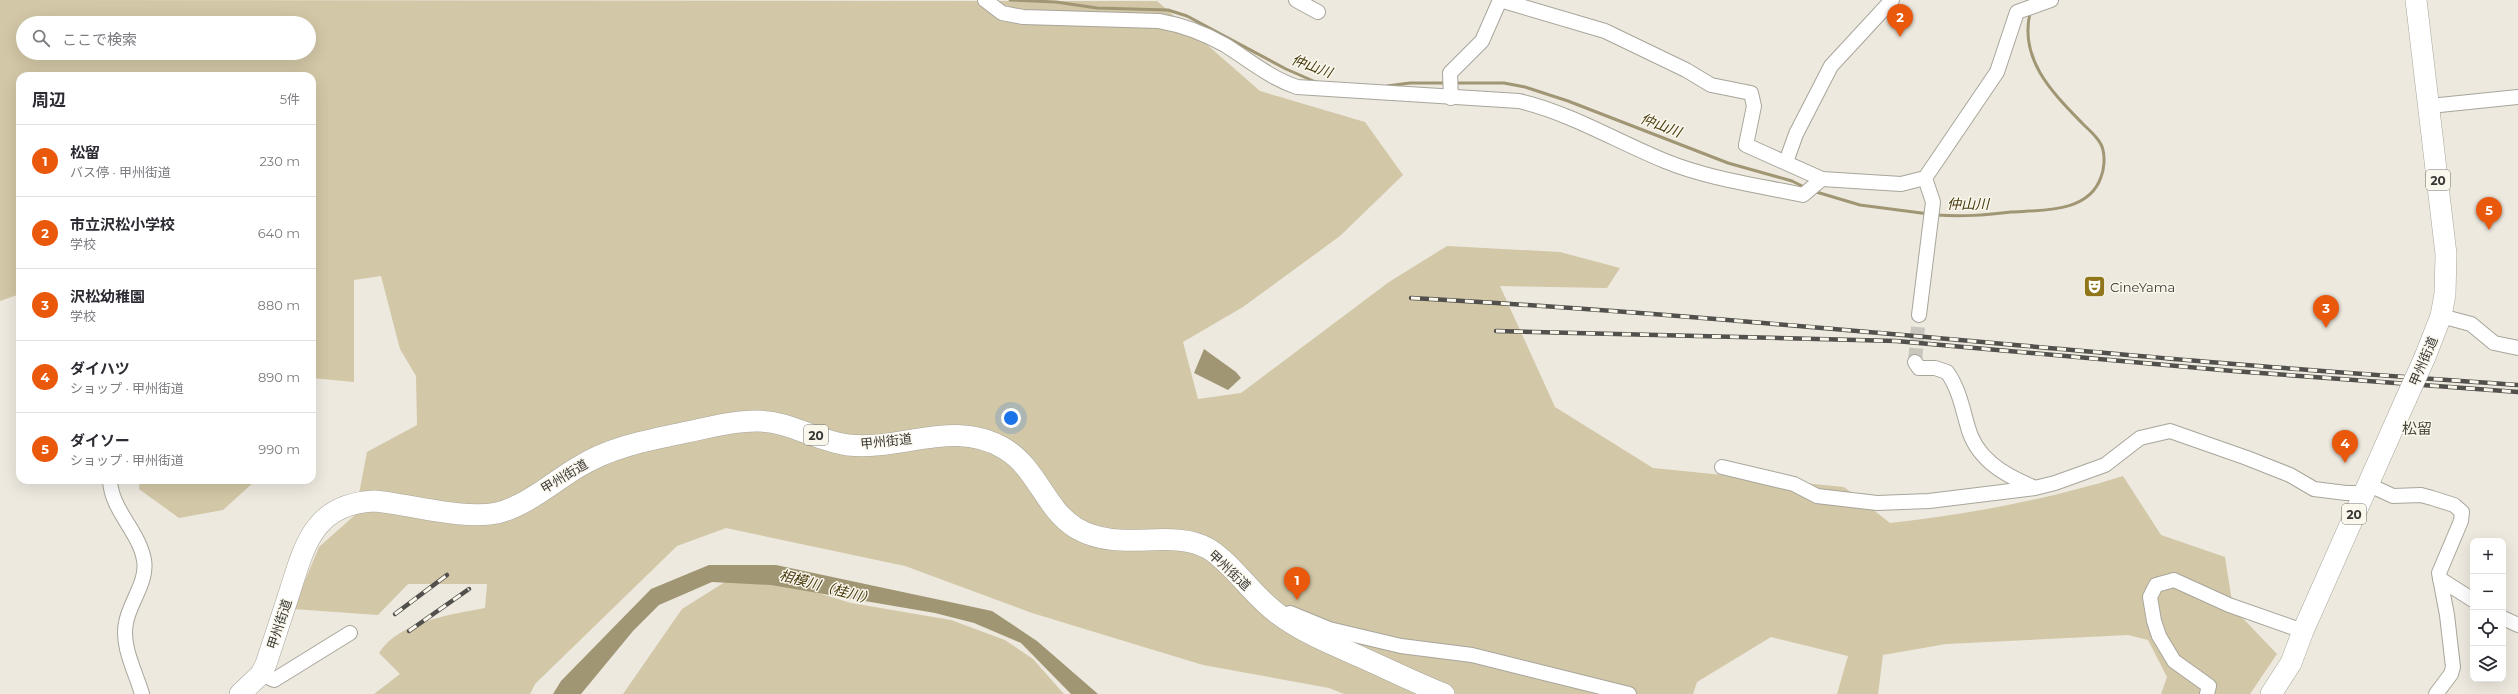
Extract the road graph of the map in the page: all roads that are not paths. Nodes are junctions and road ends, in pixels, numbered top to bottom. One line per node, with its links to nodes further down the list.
1 (984, 0): 9 (street)
2 (1296, 0): 7 (street)
3 (1500, 0): 9 (street); 11 (street)
4 (1892, 0): 11 (street)
5 (2416, 0): 10 (highway, 甲州街道 / 20)
6 (2045, 2): 12 (street)
7 (1318, 12)
8 (2518, 97): 10 (street)
9 (1451, 98): 13 (street)
10 (2430, 106): 15 (highway, 甲州街道 / 20)
11 (1786, 162): 13 (street)
12 (1925, 178): 13 (street); 14 (street)
13 (1822, 179)
14 (1919, 315)
15 (2441, 316): 16 (street); 21 (highway, 甲州街道 / 20, bridge)
16 (2518, 348)
17 (1915, 362): 20 (street)
18 (1722, 467): 20 (street)
19 (111, 484): 30 (street)
20 (2035, 488): 21 (street)
21 (2365, 488): 22 (street); 27 (highway, 甲州街道 / 20)
22 (2440, 579): 23 (street); 36 (street)
23 (2470, 598)
24 (1281, 617): 29 (highway, 甲州街道 / 20); 32 (highway, 甲州街道 / 20); 33 (street)
25 (2506, 619): 26 (street)
26 (2518, 625)
27 (2303, 631): 34 (street); 35 (highway, 甲州街道 / 20)
28 (350, 633): 29 (street)
29 (261, 674): 31 (highway, 甲州街道 / 20)
30 (142, 694)
31 (240, 694)
32 (1444, 694)
33 (1629, 694)
34 (2207, 694)
35 (2271, 694)
36 (2436, 694)

